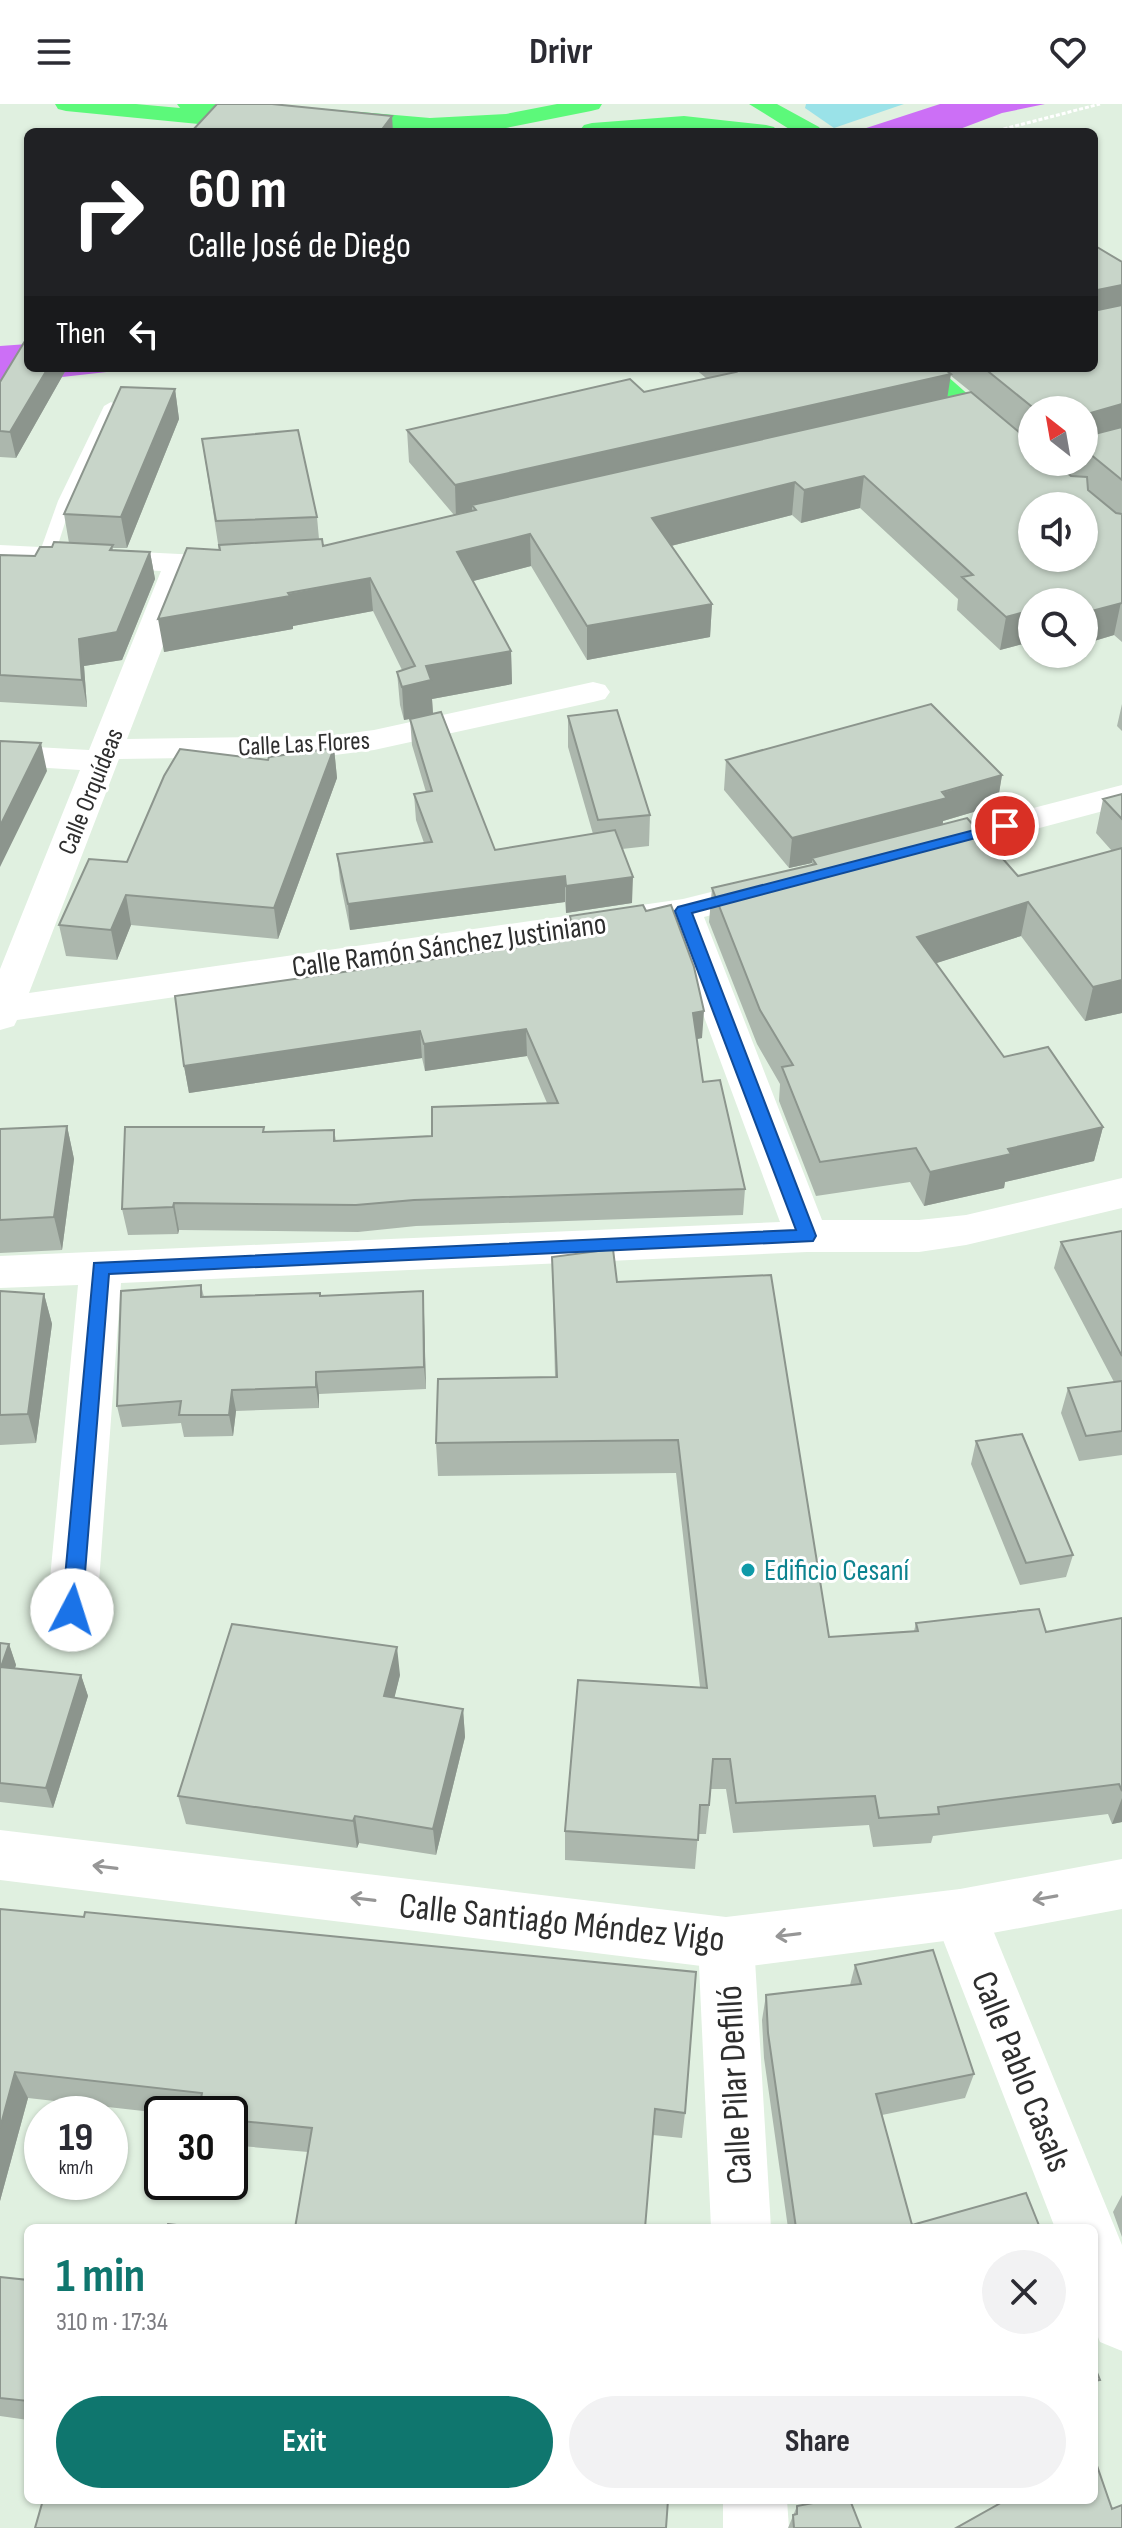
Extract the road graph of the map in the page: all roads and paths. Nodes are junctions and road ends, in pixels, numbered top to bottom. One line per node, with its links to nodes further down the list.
1 (66, 104): 11 (main road)
2 (188, 104): 10 (main road)
3 (531, 104): 10 (main road)
4 (591, 104): 10 (main road)
5 (702, 104): 12 (main road)
6 (716, 104): 15 (main road)
7 (760, 104): 9 (main road)
8 (1100, 104): 16 (path)
9 (801, 120)
10 (430, 125)
11 (300, 128)
12 (598, 128)
13 (622, 128): 14 (main road)
14 (730, 128)
15 (760, 128)
16 (1007, 128)
17 (928, 372): 19 (main road)
18 (111, 406): 23 (lane)
19 (972, 411): 20 (street); 21 (main road)
20 (942, 418)
21 (1015, 448)
22 (0, 554): 23 (street)
23 (46, 557): 24 (street)
24 (179, 564): 25 (street); 28 (street, Calle Orquídeas)
25 (267, 565)
26 (593, 692): 28 (street, Calle Las Flores)
27 (0, 755): 28 (street, Calle Las Flores)
28 (104, 755): 33 (street, Calle Orquídeas)
29 (1122, 795): 30 (street)
30 (895, 855)
31 (804, 879): 32 (street, Calle Ramón Sánchez Justiniano)
32 (683, 911): 33 (street, Calle Ramón Sánchez Justiniano); 35 (street)
33 (1, 1013)
34 (1122, 1193): 35 (street)
35 (807, 1236): 36 (street)
36 (101, 1268): 37 (street); 38 (street)
37 (0, 1272)
38 (72, 1610)
39 (0, 1855): 42 (street, Calle Santiago Méndez Vigo, one-way to 39)
40 (1122, 1884): 41 (street, Calle Santiago Méndez Vigo, one-way to 41)
41 (960, 1914): 42 (street, Calle Santiago Méndez Vigo, one-way to 42); 44 (street, Calle Pablo Casals)
42 (726, 1943): 43 (street, Calle Pilar Defilló)
43 (741, 2224)
44 (1083, 2224)
45 (1098, 2260): 46 (street)
46 (1122, 2320)
47 (755, 2504): 48 (street)
48 (756, 2528)

